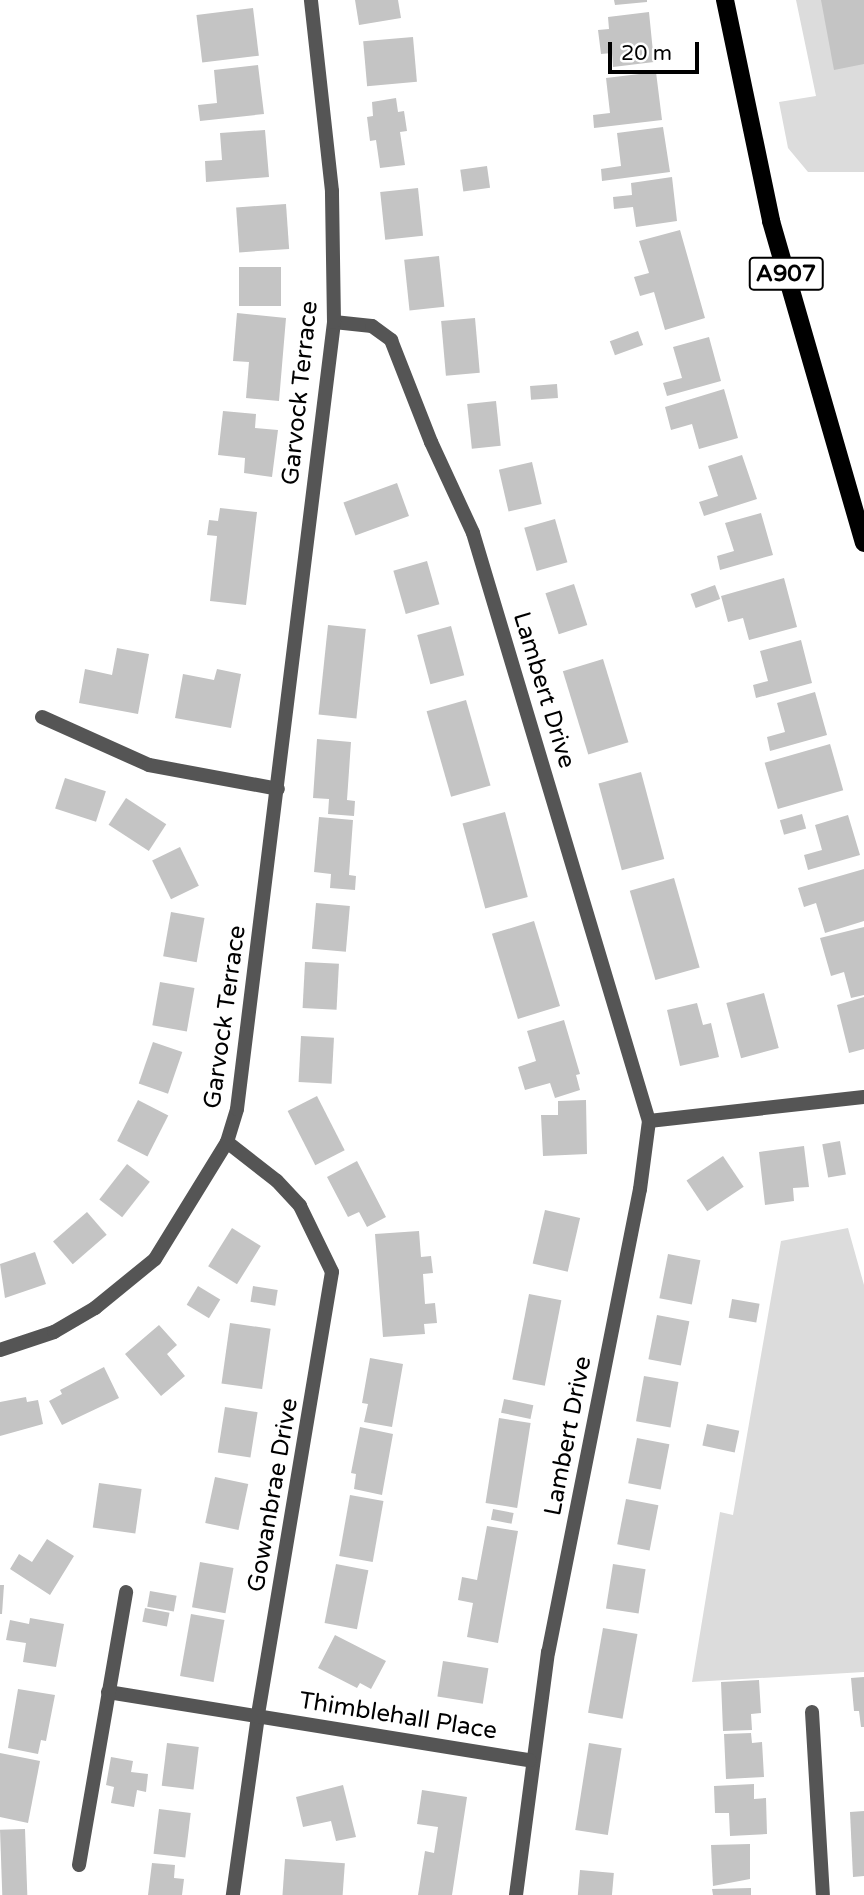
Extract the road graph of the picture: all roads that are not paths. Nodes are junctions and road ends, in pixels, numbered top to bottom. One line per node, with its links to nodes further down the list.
1 (311, 0): 3 (street, Garvock Terrace)
2 (725, 0): 4 (main road, A907)
3 (334, 322): 6 (street, Garvock Terrace); 8 (street, Lambert Drive)
4 (864, 543)
5 (42, 717): 6 (street)
6 (278, 789): 9 (street, Garvock Terrace)
7 (864, 1097): 8 (street)
8 (649, 1121): 15 (street, Lambert Drive)
9 (227, 1142): 10 (street, Garvock Terrace); 14 (street, Gowanbrae Drive)
10 (0, 1350)
11 (126, 1592): 12 (street)
12 (108, 1692): 14 (street, Thimblehall Place); 16 (street)
13 (812, 1712): 19 (street)
14 (258, 1716): 15 (street, Thimblehall Place); 17 (street, Gowanbrae Drive)
15 (530, 1760): 18 (street, Lambert Drive)
16 (79, 1865)
17 (233, 1895)
18 (516, 1895)
19 (823, 1895)

